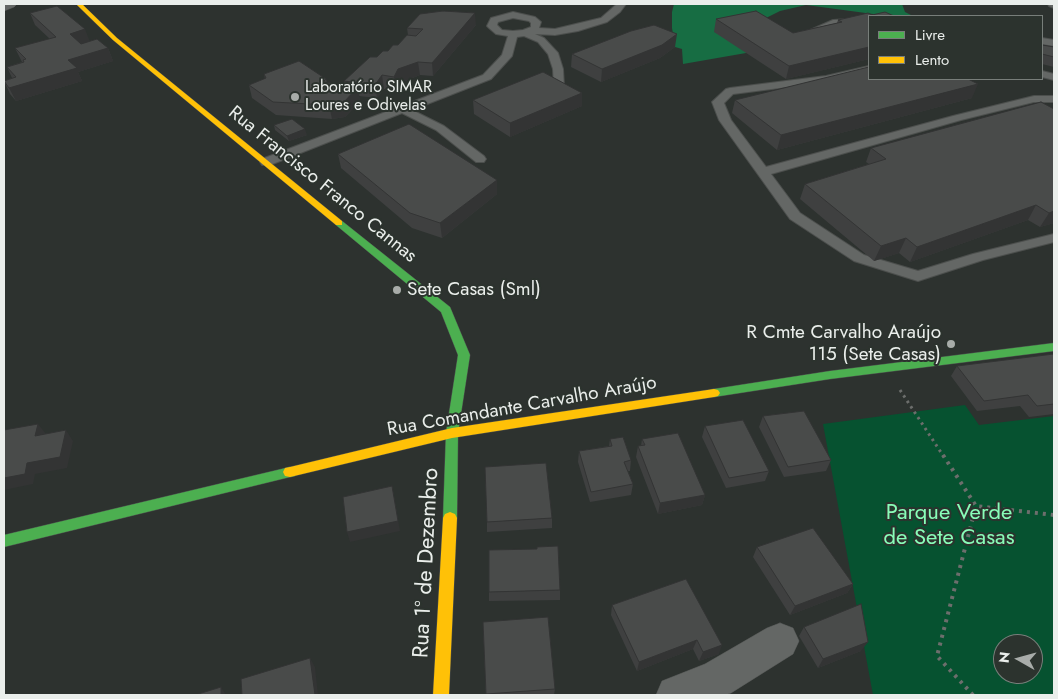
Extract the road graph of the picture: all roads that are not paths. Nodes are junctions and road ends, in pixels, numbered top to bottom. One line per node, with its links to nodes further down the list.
1 (9, 4): 4 (street)
2 (79, 4): 14 (street, Rua Francisco Franco Cannas)
3 (622, 4): 7 (lane)
4 (4, 6)
5 (868, 21): 6 (lane)
6 (813, 31)
7 (528, 32): 8 (lane); 8 (lane); 10 (lane)
8 (513, 34): 12 (lane)
9 (868, 69): 15 (lane)
10 (559, 87)
11 (1054, 99): 15 (lane)
12 (404, 110): 13 (lane); 14 (lane)
13 (480, 159)
14 (266, 162): 18 (street, Rua Francisco Franco Cannas)
15 (763, 172): 16 (lane)
16 (1054, 238)
17 (1054, 347): 18 (street, Rua Comandante Carvalho Araújo)
18 (452, 434): 19 (street, Rua Comandante Carvalho Araújo); 22 (street, Rua 1º de Dezembro)
19 (4, 540)
20 (780, 641): 21 (street)
21 (717, 687): 23 (street)
22 (441, 695)
23 (676, 695)

